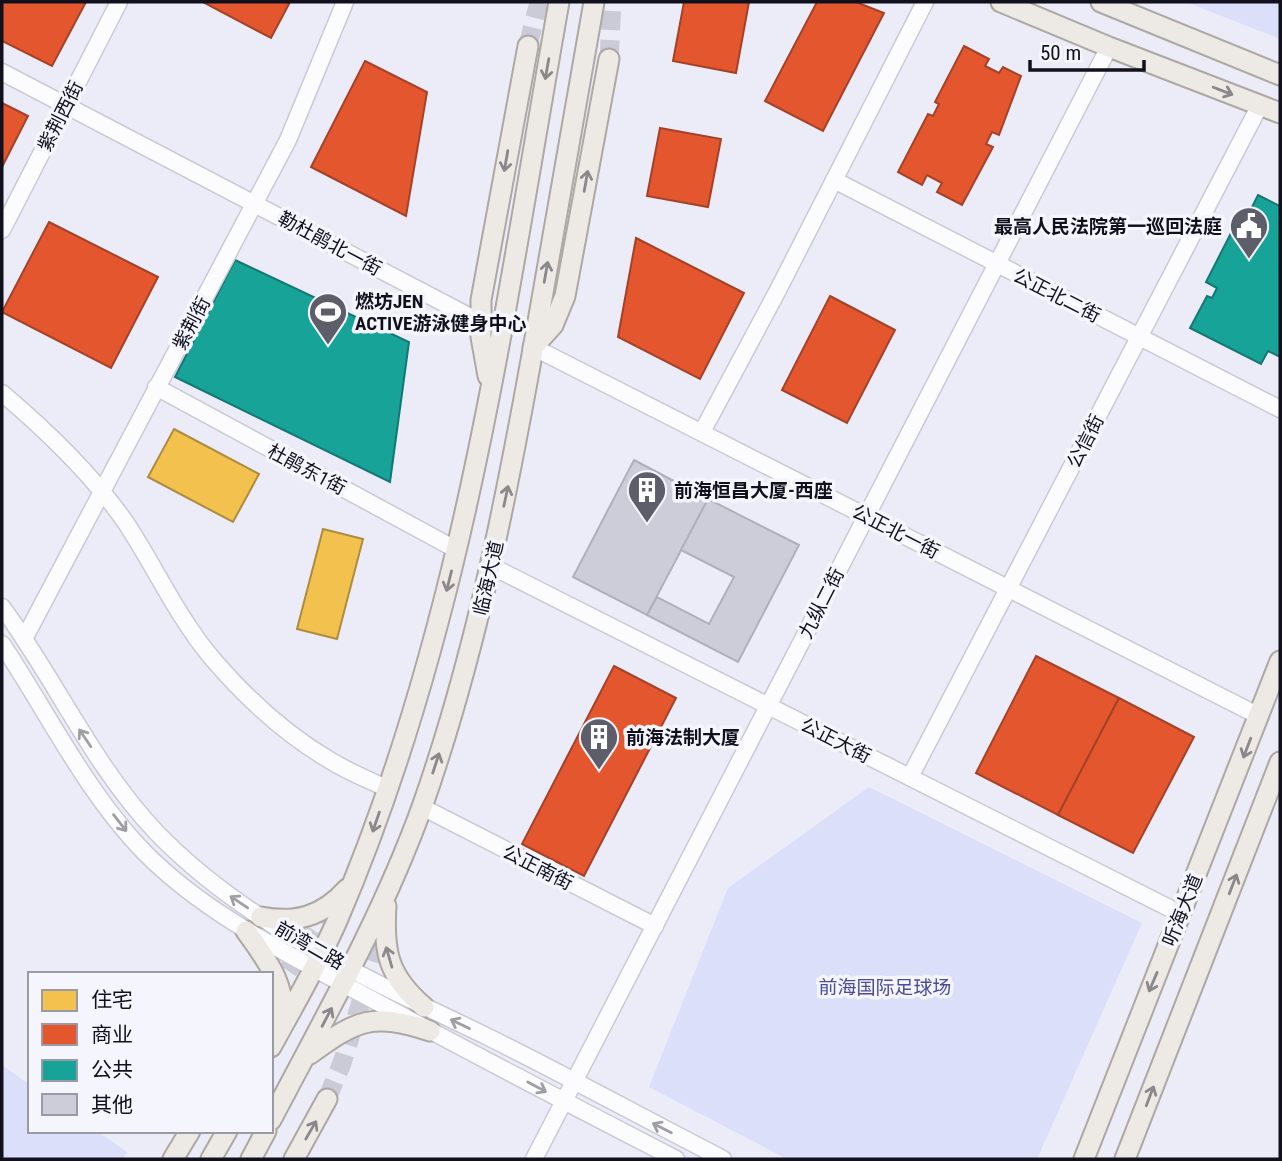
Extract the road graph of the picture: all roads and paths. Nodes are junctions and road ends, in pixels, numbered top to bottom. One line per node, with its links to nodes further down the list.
1 (119, 2): 13 (street, 紫荆西街)
2 (345, 2): 17 (street, 紫荆街)
3 (559, 2): 24 (main road, 临海大道, one-way to 24)
4 (594, 2): 22 (main road, 临海大道, one-way to 4)
5 (925, 2): 16 (street)
6 (1001, 2): 9 (main road)
7 (1101, 2): 12 (main road)
8 (528, 46): 20 (main road, one-way to 20)
9 (1109, 47): 14 (main road, one-way to 14); 19 (street, 九纵二街)
10 (608, 59): 22 (main road, one-way to 10)
11 (2, 72): 13 (street, 勒杜鹃北一街)
12 (1280, 75)
13 (66, 105): 17 (street, 勒杜鹃北一街); 18 (street, 紫荆西街)
14 (1260, 105): 15 (main road); 21 (street, 公信街)
15 (1280, 113)
16 (834, 180): 19 (street, 公正北二街); 27 (street)
17 (254, 204): 20 (street, 勒杜鹃北一街); 23 (street, 紫荆街)
18 (2, 230)
19 (996, 263): 21 (street, 公正北二街); 29 (street, 九纵二街)
20 (480, 322): 24 (main road)
21 (1139, 337): 26 (street, 公正北二街); 32 (street, 公信街)
22 (533, 347): 27 (street, 公正北一街); 31 (main road, 临海大道, one-way to 22)
23 (156, 387): 28 (street, 紫荆街); 30 (street, 杜鹃东1街)
24 (490, 391): 30 (main road, 临海大道)
25 (2, 393): 28 (street)
26 (1280, 409)
27 (702, 432): 29 (street, 公正北一街)
28 (101, 492): 34 (street, 紫荆街); 41 (street)
29 (866, 516): 32 (street, 公正北一街); 37 (street, 九纵二街)
30 (457, 550): 41 (main road, 临海大道, one-way to 41)
31 (491, 566): 37 (street, 公正大街); 42 (main road, 临海大道, one-way to 31)
32 (1008, 589): 38 (street, 公正北一街); 40 (street, 公信街)
33 (2, 607): 34 (street, 前湾二路)
34 (24, 639): 46 (street, 前湾二路, one-way to 34)
35 (2, 644): 48 (street, 前湾二路, one-way to 48)
36 (1280, 661): 38 (main road, 听海大道)
37 (768, 706): 40 (street, 公正大街); 47 (street, 九纵二街)
38 (1259, 716): 45 (main road, 听海大道, one-way to 45)
39 (1280, 762): 72 (main road, 听海大道, one-way to 39)
40 (910, 777): 45 (street, 公正大街)
41 (388, 789): 43 (main road, 临海大道, one-way to 43)
42 (422, 807): 44 (main road, 临海大道); 47 (street, 公正南街)
43 (352, 883): 46 (main road); 49 (main road, 临海大道)
44 (387, 896): 52 (main road, 临海大道); 53 (main road, one-way to 44)
45 (1181, 914): 71 (main road, 听海大道, one-way to 71)
46 (261, 917): 49 (street, 前湾二路)
47 (655, 926): 57 (street, 九纵二街)
48 (246, 931): 49 (street, 前湾二路); 50 (main road)
49 (318, 960): 52 (street, 前湾二路); 55 (main road, 临海大道)
50 (272, 972)
51 (273, 974): 55 (main road)
52 (348, 977): 53 (street, 前湾二路); 54 (street, 前湾二路); 56 (main road, 临海大道, one-way to 52)
53 (424, 1007): 57 (street, 前湾二路, one-way to 53)
54 (430, 1031): 56 (main road); 59 (street, 前湾二路, one-way to 59)
55 (274, 1041)
56 (304, 1059): 60 (main road, 临海大道)
57 (575, 1082): 59 (street, 九纵二街); 70 (street, 前湾二路, one-way to 57)
58 (327, 1099): 67 (main road, one-way to 58)
59 (565, 1102): 68 (street, 九纵二街); 69 (street, 前湾二路)
60 (273, 1116)
61 (189, 1133): 64 (main road)
62 (226, 1133): 65 (main road)
63 (264, 1133): 66 (main road)
64 (173, 1159)
65 (211, 1159)
66 (251, 1159)
67 (294, 1159)
68 (534, 1159)
69 (676, 1159)
70 (723, 1159)
71 (1084, 1159)
72 (1125, 1159)

